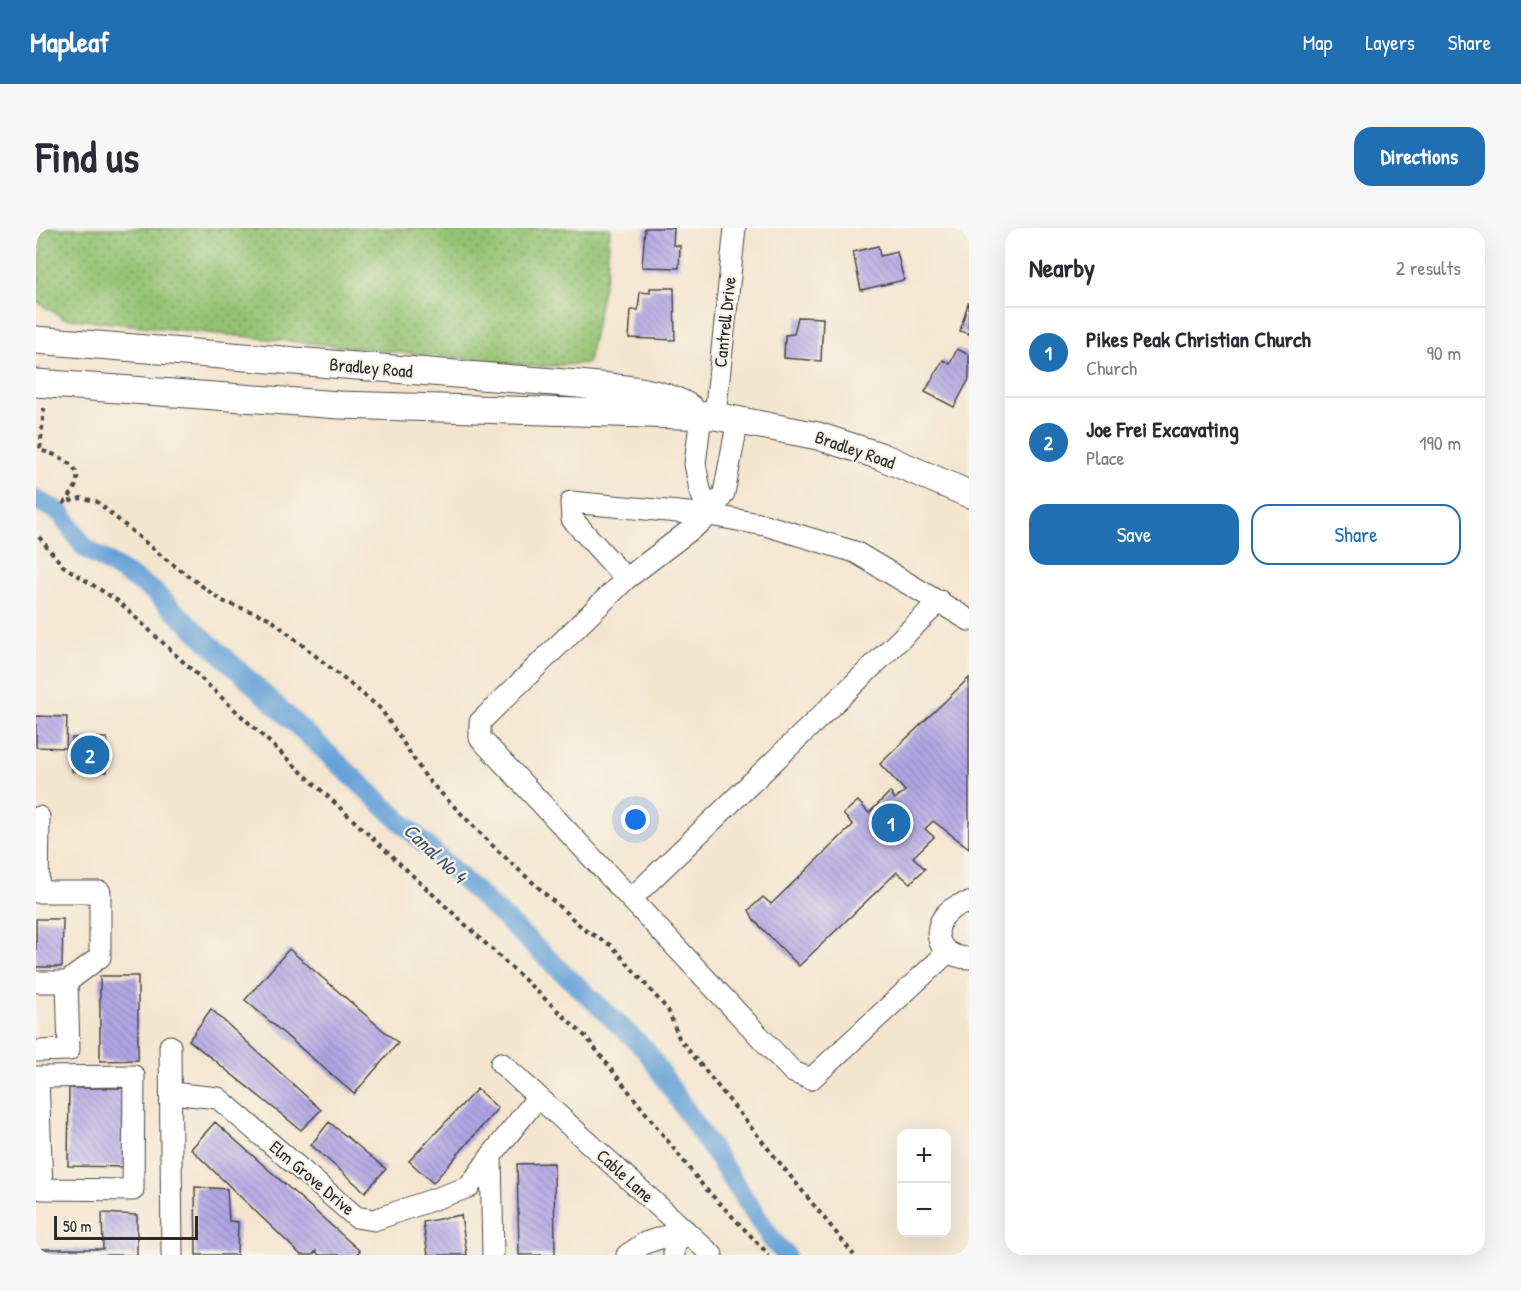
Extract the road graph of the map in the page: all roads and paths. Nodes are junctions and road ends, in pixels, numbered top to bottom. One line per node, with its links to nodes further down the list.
1 (735, 228): 4 (street, Cantrell Drive)
2 (36, 340): 4 (main road, Bradley Road)
3 (40, 395): 4 (main road, Bradley Road); 33 (path)
4 (718, 417): 5 (main road, Bradley Road); 6 (street); 6 (street)
5 (968, 490)
6 (710, 514): 8 (street); 8 (street); 9 (street)
7 (39, 537): 32 (path)
8 (626, 579): 13 (street)
9 (940, 601): 10 (street); 13 (street)
10 (969, 620)
11 (39, 817): 12 (street)
12 (37, 892): 18 (street)
13 (631, 899): 15 (street)
14 (969, 903): 15 (street)
15 (947, 953): 16 (street)
16 (969, 958)
17 (36, 982): 18 (street)
18 (67, 982): 20 (street)
19 (170, 1046): 23 (street)
20 (36, 1051)
21 (501, 1063): 24 (street, Cable Lane)
22 (37, 1077): 22 (street)
23 (171, 1093): 25 (street, Elm Grove Drive); 27 (street)
24 (538, 1097): 25 (street); 26 (street, Cable Lane)
25 (491, 1156): 28 (street)
26 (685, 1230): 29 (street); 30 (street); 31 (street, Cable Lane)
27 (172, 1255)
28 (492, 1255)
29 (627, 1255)
30 (674, 1255)
31 (712, 1255)
32 (769, 1255)
33 (854, 1255)

